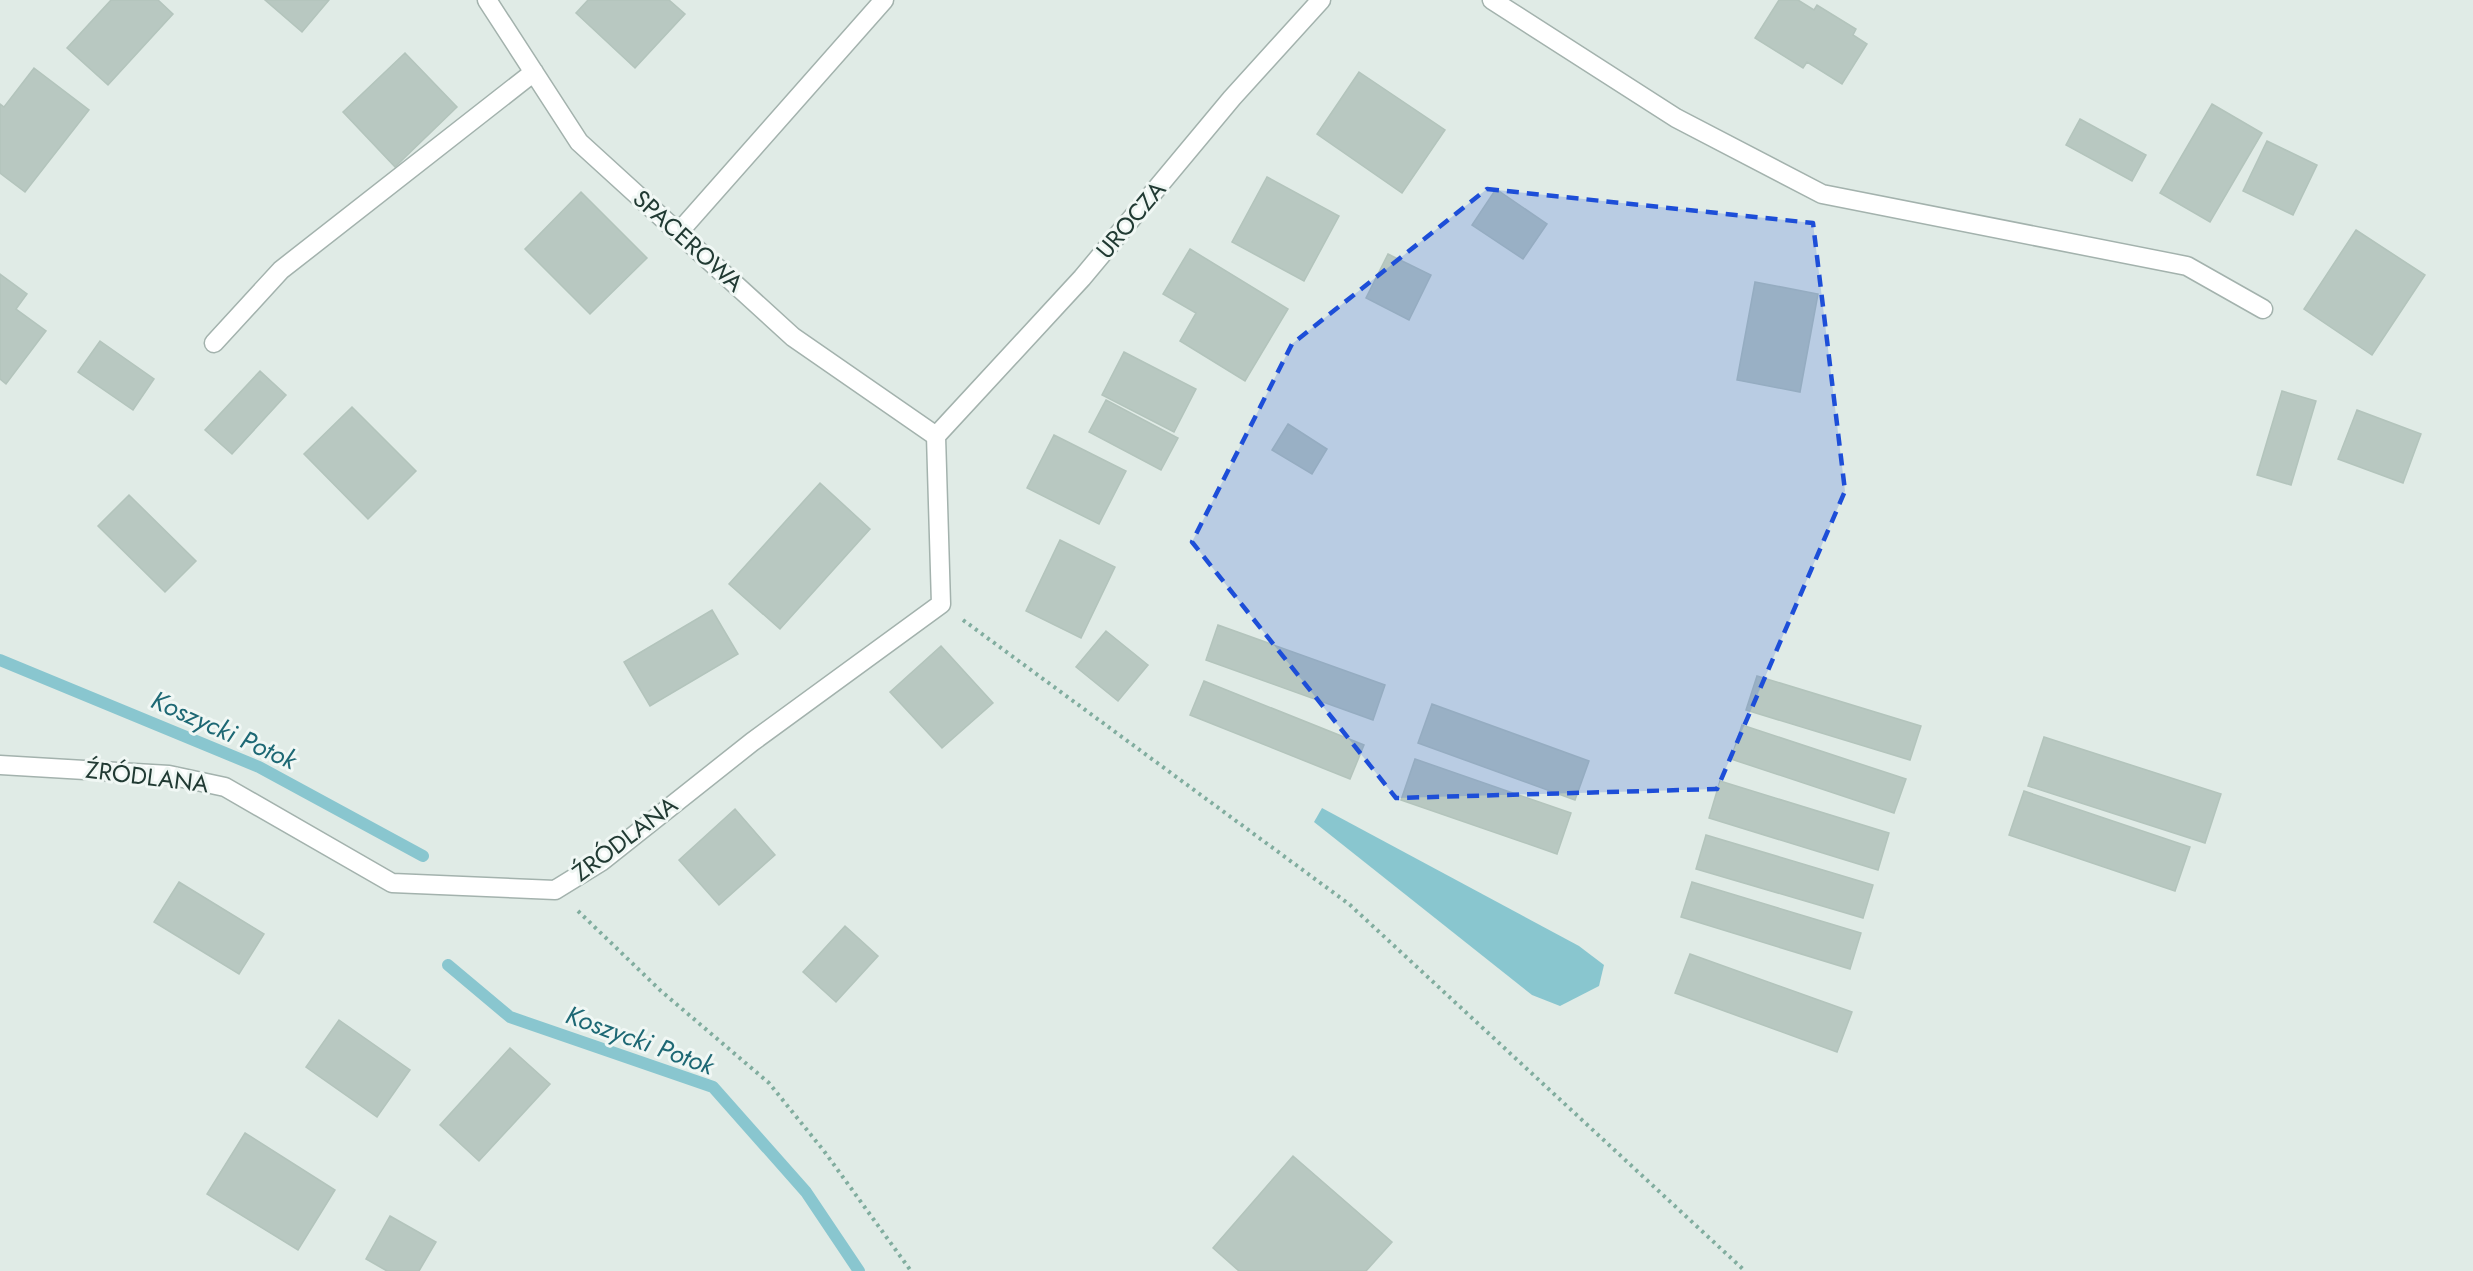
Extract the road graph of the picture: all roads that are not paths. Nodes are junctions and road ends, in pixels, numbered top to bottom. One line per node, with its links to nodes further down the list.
1 (487, 0): 5 (street, SPACEROWA)
2 (884, 0): 6 (street)
3 (1321, 0): 9 (street, UROCZA)
4 (1492, 0): 7 (street)
5 (534, 72): 6 (street, SPACEROWA); 8 (street)
6 (678, 232): 9 (street, SPACEROWA)
7 (2263, 309)
8 (214, 343)
9 (936, 436): 10 (street, ŹRÓDLANA)
10 (0, 765)

